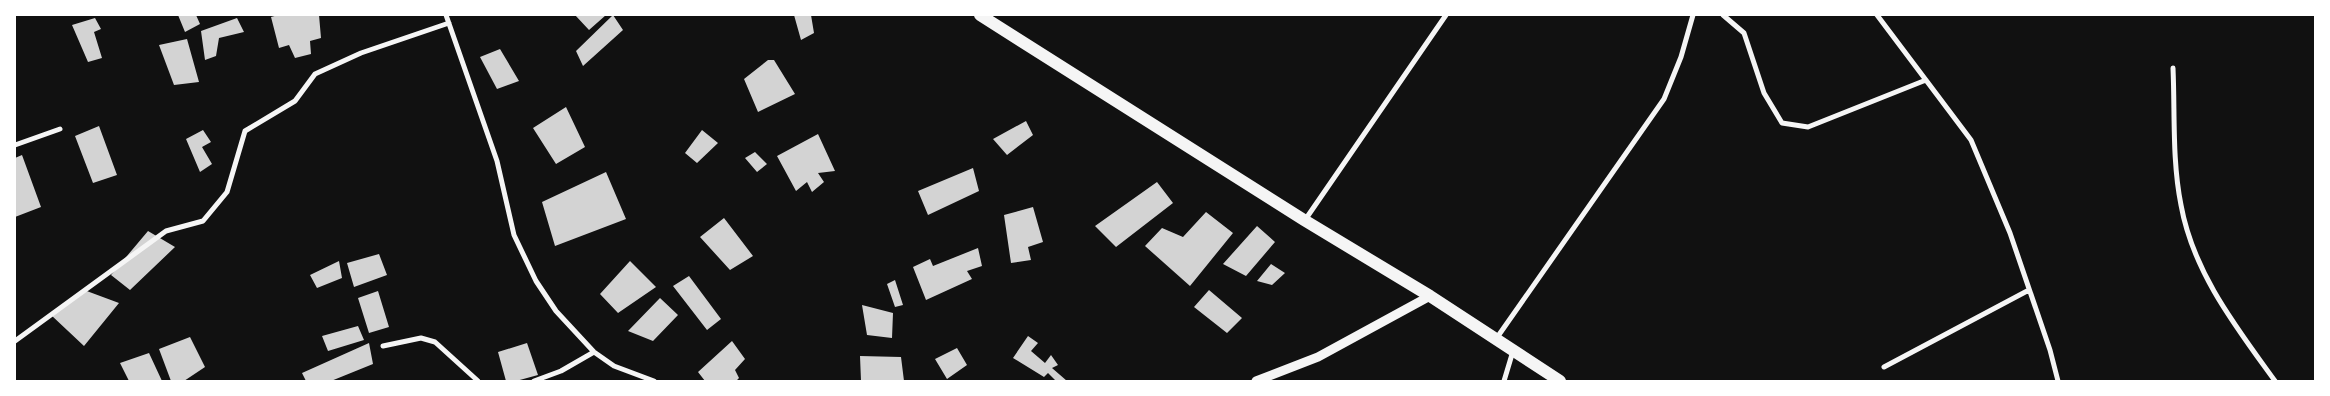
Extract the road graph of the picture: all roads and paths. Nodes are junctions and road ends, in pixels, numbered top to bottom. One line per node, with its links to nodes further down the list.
1 (446, 15): 7 (street)
2 (980, 15): 12 (main road)
3 (1446, 15): 12 (street)
4 (1693, 15): 15 (street)
5 (1723, 15): 9 (street)
6 (1878, 15): 9 (street)
7 (450, 23): 16 (street); 19 (street)
8 (2173, 68): 28 (street)
9 (1926, 80): 13 (street)
10 (60, 129): 11 (street)
11 (15, 145)
12 (1304, 220): 14 (main road)
13 (2029, 290): 20 (street); 27 (street)
14 (1430, 296): 15 (main road); 24 (street)
15 (1496, 339): 18 (main road)
16 (15, 341)
17 (383, 346): 21 (street)
18 (1513, 351): 25 (street); 26 (main road)
19 (594, 352): 22 (street); 23 (street)
20 (1884, 368)
21 (478, 381)
22 (534, 381)
23 (654, 381)
24 (1256, 381)
25 (1504, 381)
26 (1560, 381)
27 (2058, 381)
28 (2275, 381)

